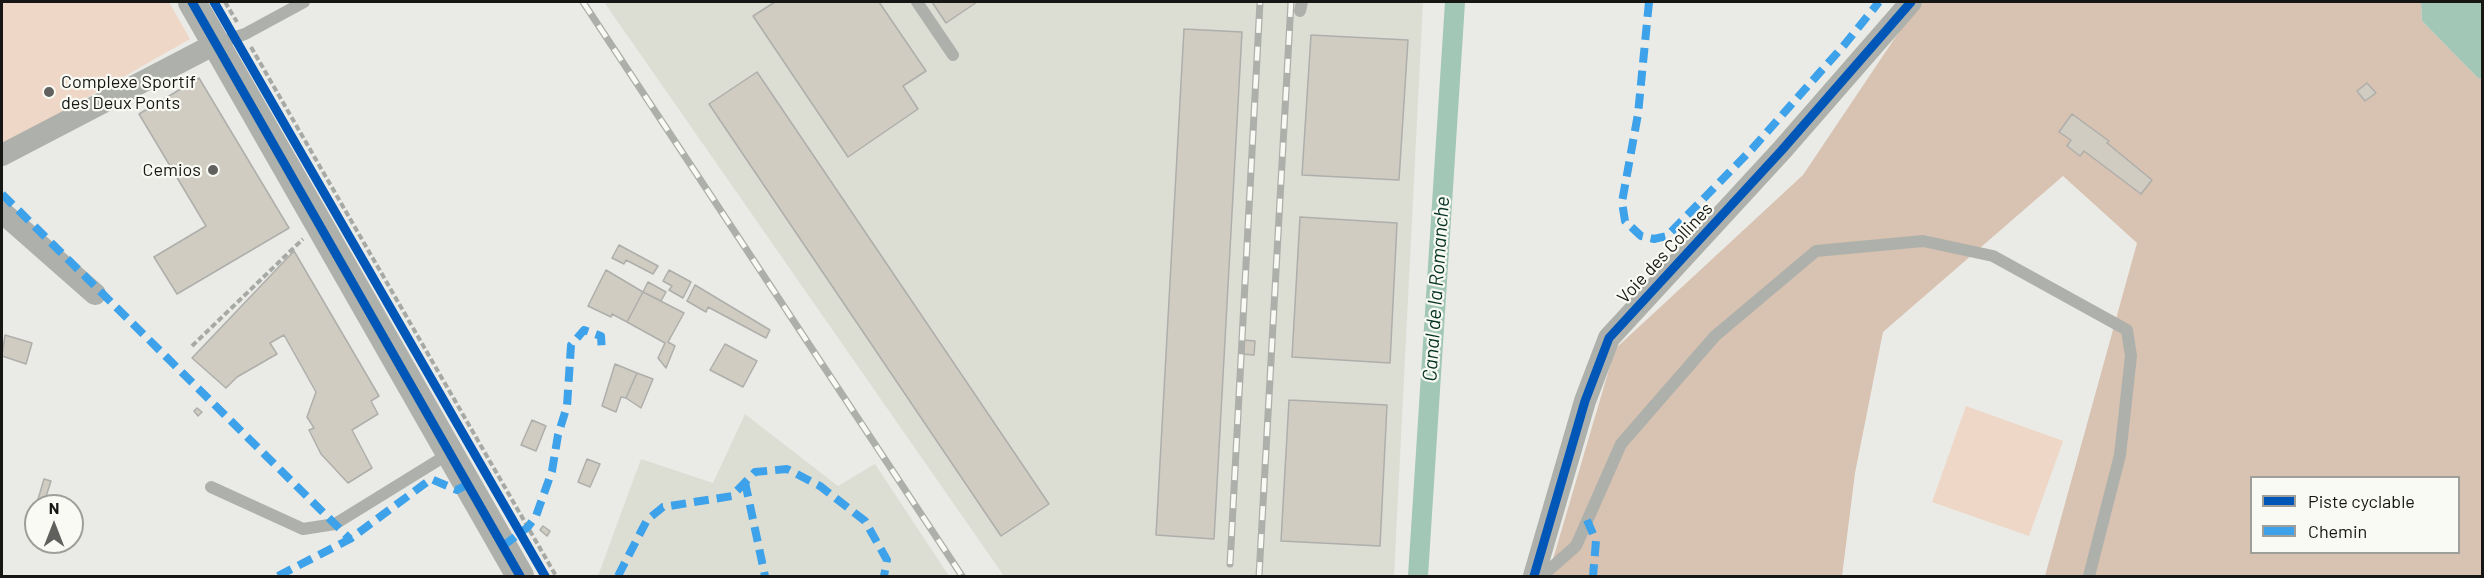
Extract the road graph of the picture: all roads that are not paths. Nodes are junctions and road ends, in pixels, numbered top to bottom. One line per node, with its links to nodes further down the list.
1 (192, 2): 5 (street)
2 (304, 2): 5 (lane)
3 (917, 2): 6 (lane)
4 (1911, 2): 13 (street, Voie des Collines)
5 (232, 38): 7 (street); 10 (street)
6 (952, 55)
7 (2, 155)
8 (2, 212): 9 (street)
9 (95, 294)
10 (450, 453): 11 (lane); 12 (street)
11 (211, 487)
12 (520, 576)
13 (1534, 576)
14 (1542, 576): 15 (lane)
15 (2089, 576)

